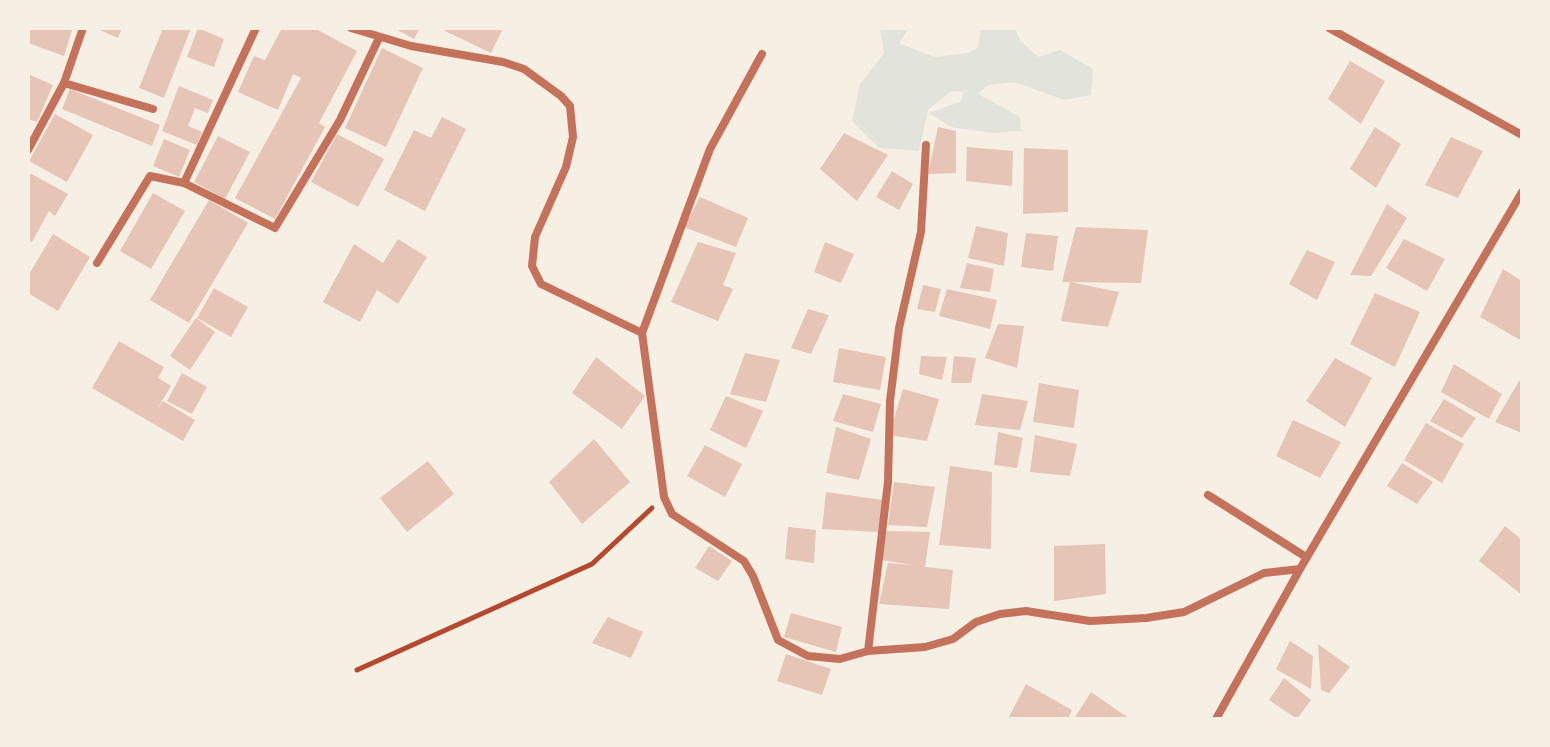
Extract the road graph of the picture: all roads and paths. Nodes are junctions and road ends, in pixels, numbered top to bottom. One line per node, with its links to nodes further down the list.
1 (83, 28): 7 (street)
2 (256, 28): 12 (street)
3 (351, 28): 5 (street)
4 (1329, 28): 9 (street)
5 (379, 38): 12 (street); 15 (street)
6 (762, 54): 15 (street)
7 (64, 83): 8 (street); 11 (street)
8 (153, 109)
9 (1522, 135)
10 (926, 145): 20 (street)
11 (28, 150)
12 (184, 183): 14 (street)
13 (1522, 192): 18 (street)
14 (97, 263)
15 (642, 333): 17 (street)
16 (1208, 495): 18 (street)
17 (664, 497): 20 (street); 21 (path)
18 (1306, 557): 19 (street)
19 (1300, 569): 20 (street); 22 (street)
20 (868, 651)
21 (357, 670)
22 (1216, 719)

